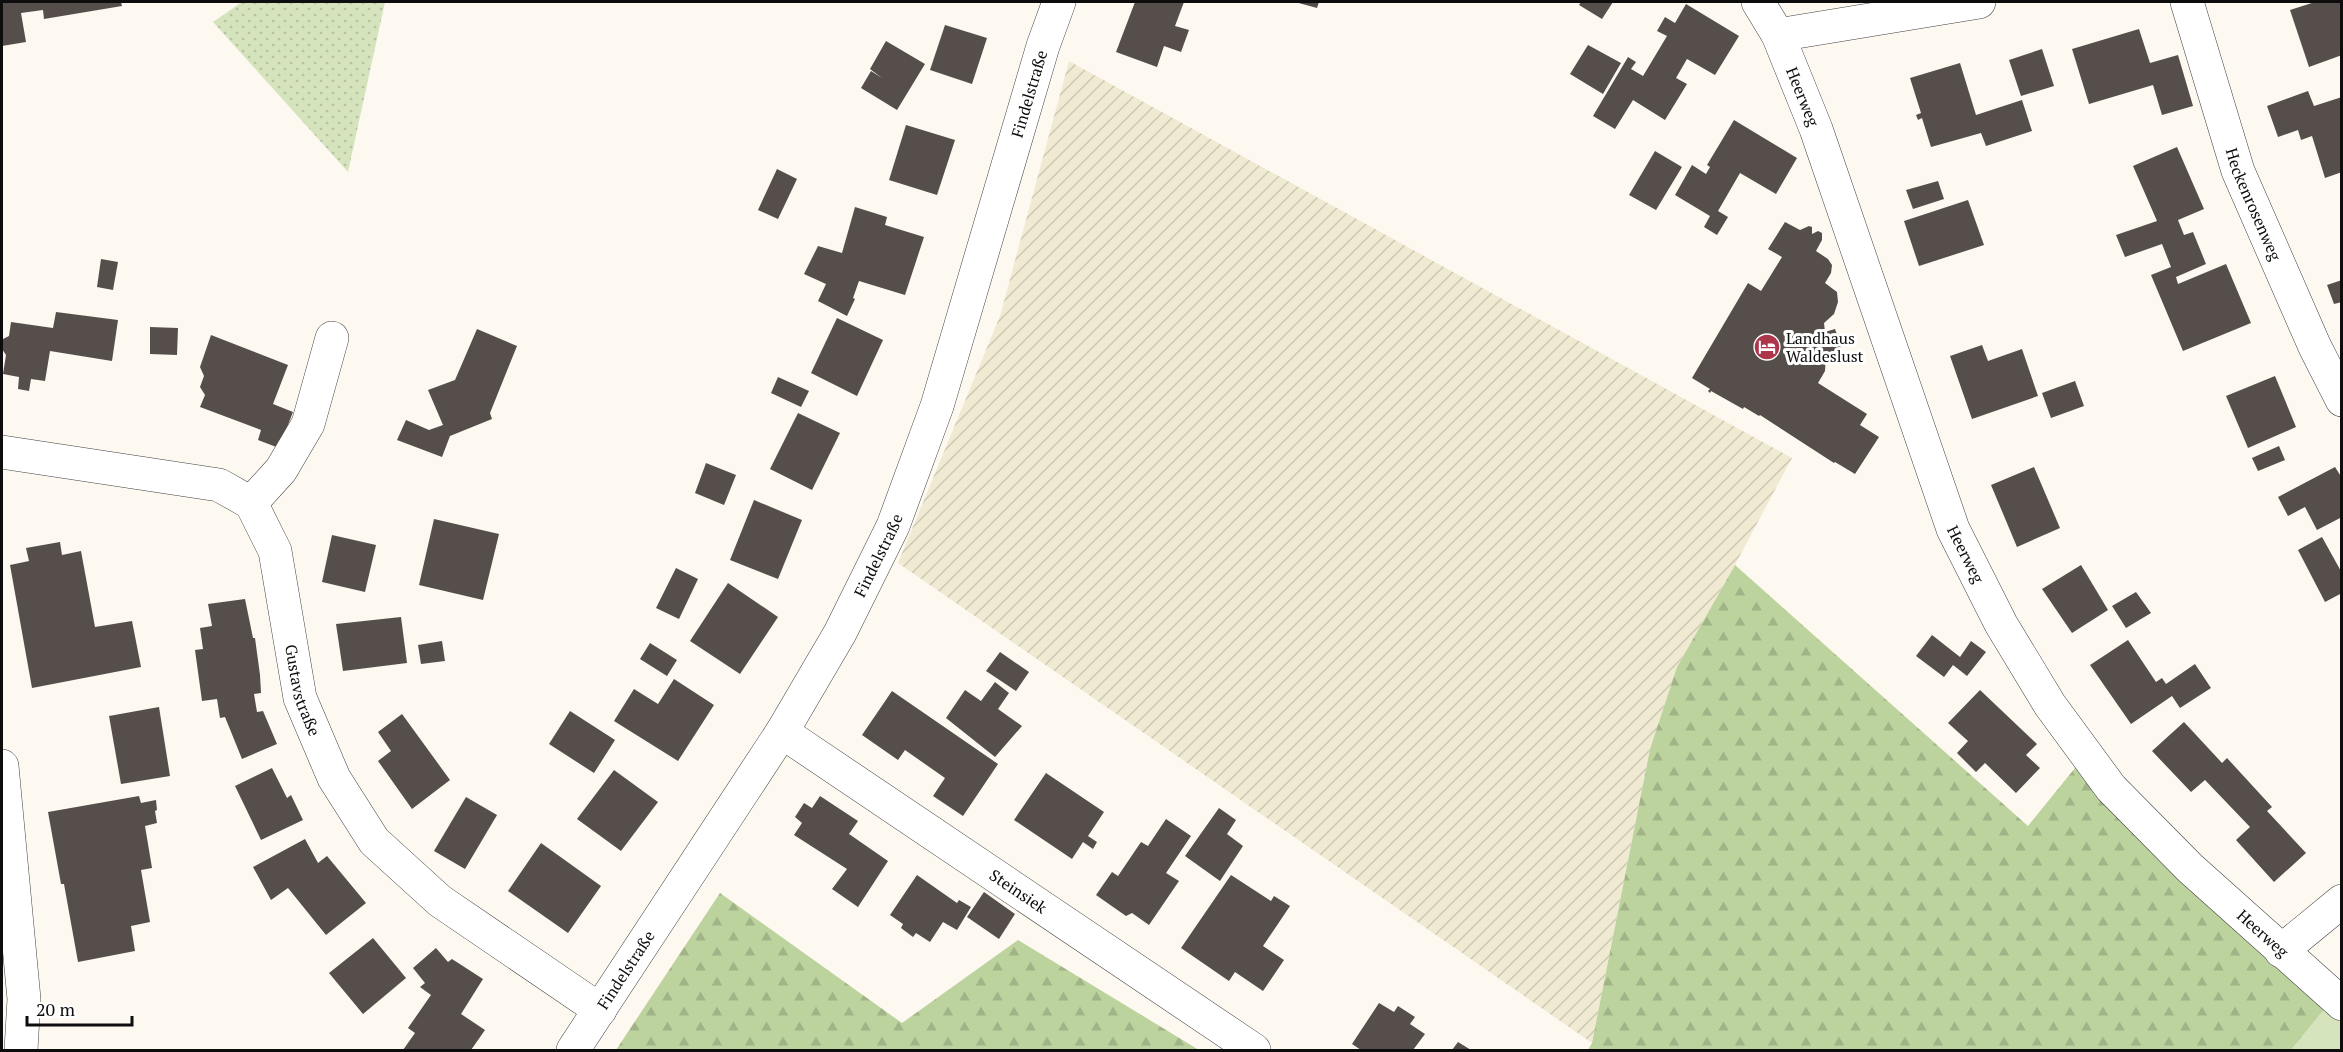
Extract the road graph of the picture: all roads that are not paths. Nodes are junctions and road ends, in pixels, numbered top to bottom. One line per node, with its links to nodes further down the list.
1 (1059, 2): 10 (street, Findelstraße)
2 (1758, 2): 5 (street, Heerweg)
3 (1979, 2): 5 (street)
4 (2187, 2): 7 (street, Heckenrosenweg)
5 (1778, 35): 13 (street, Heerweg)
6 (332, 338): 9 (street)
7 (2342, 400)
8 (2, 452): 9 (street)
9 (251, 503): 15 (street, Gustavstraße)
10 (782, 732): 15 (street, Findelstraße); 18 (street, Steinsiek)
11 (2, 766): 16 (street)
12 (2342, 901): 13 (street)
13 (2281, 951): 14 (street, Heerweg)
14 (2342, 1004)
15 (600, 1010): 17 (street, Findelstraße)
16 (21, 1050)
17 (573, 1050)
18 (1254, 1050)

